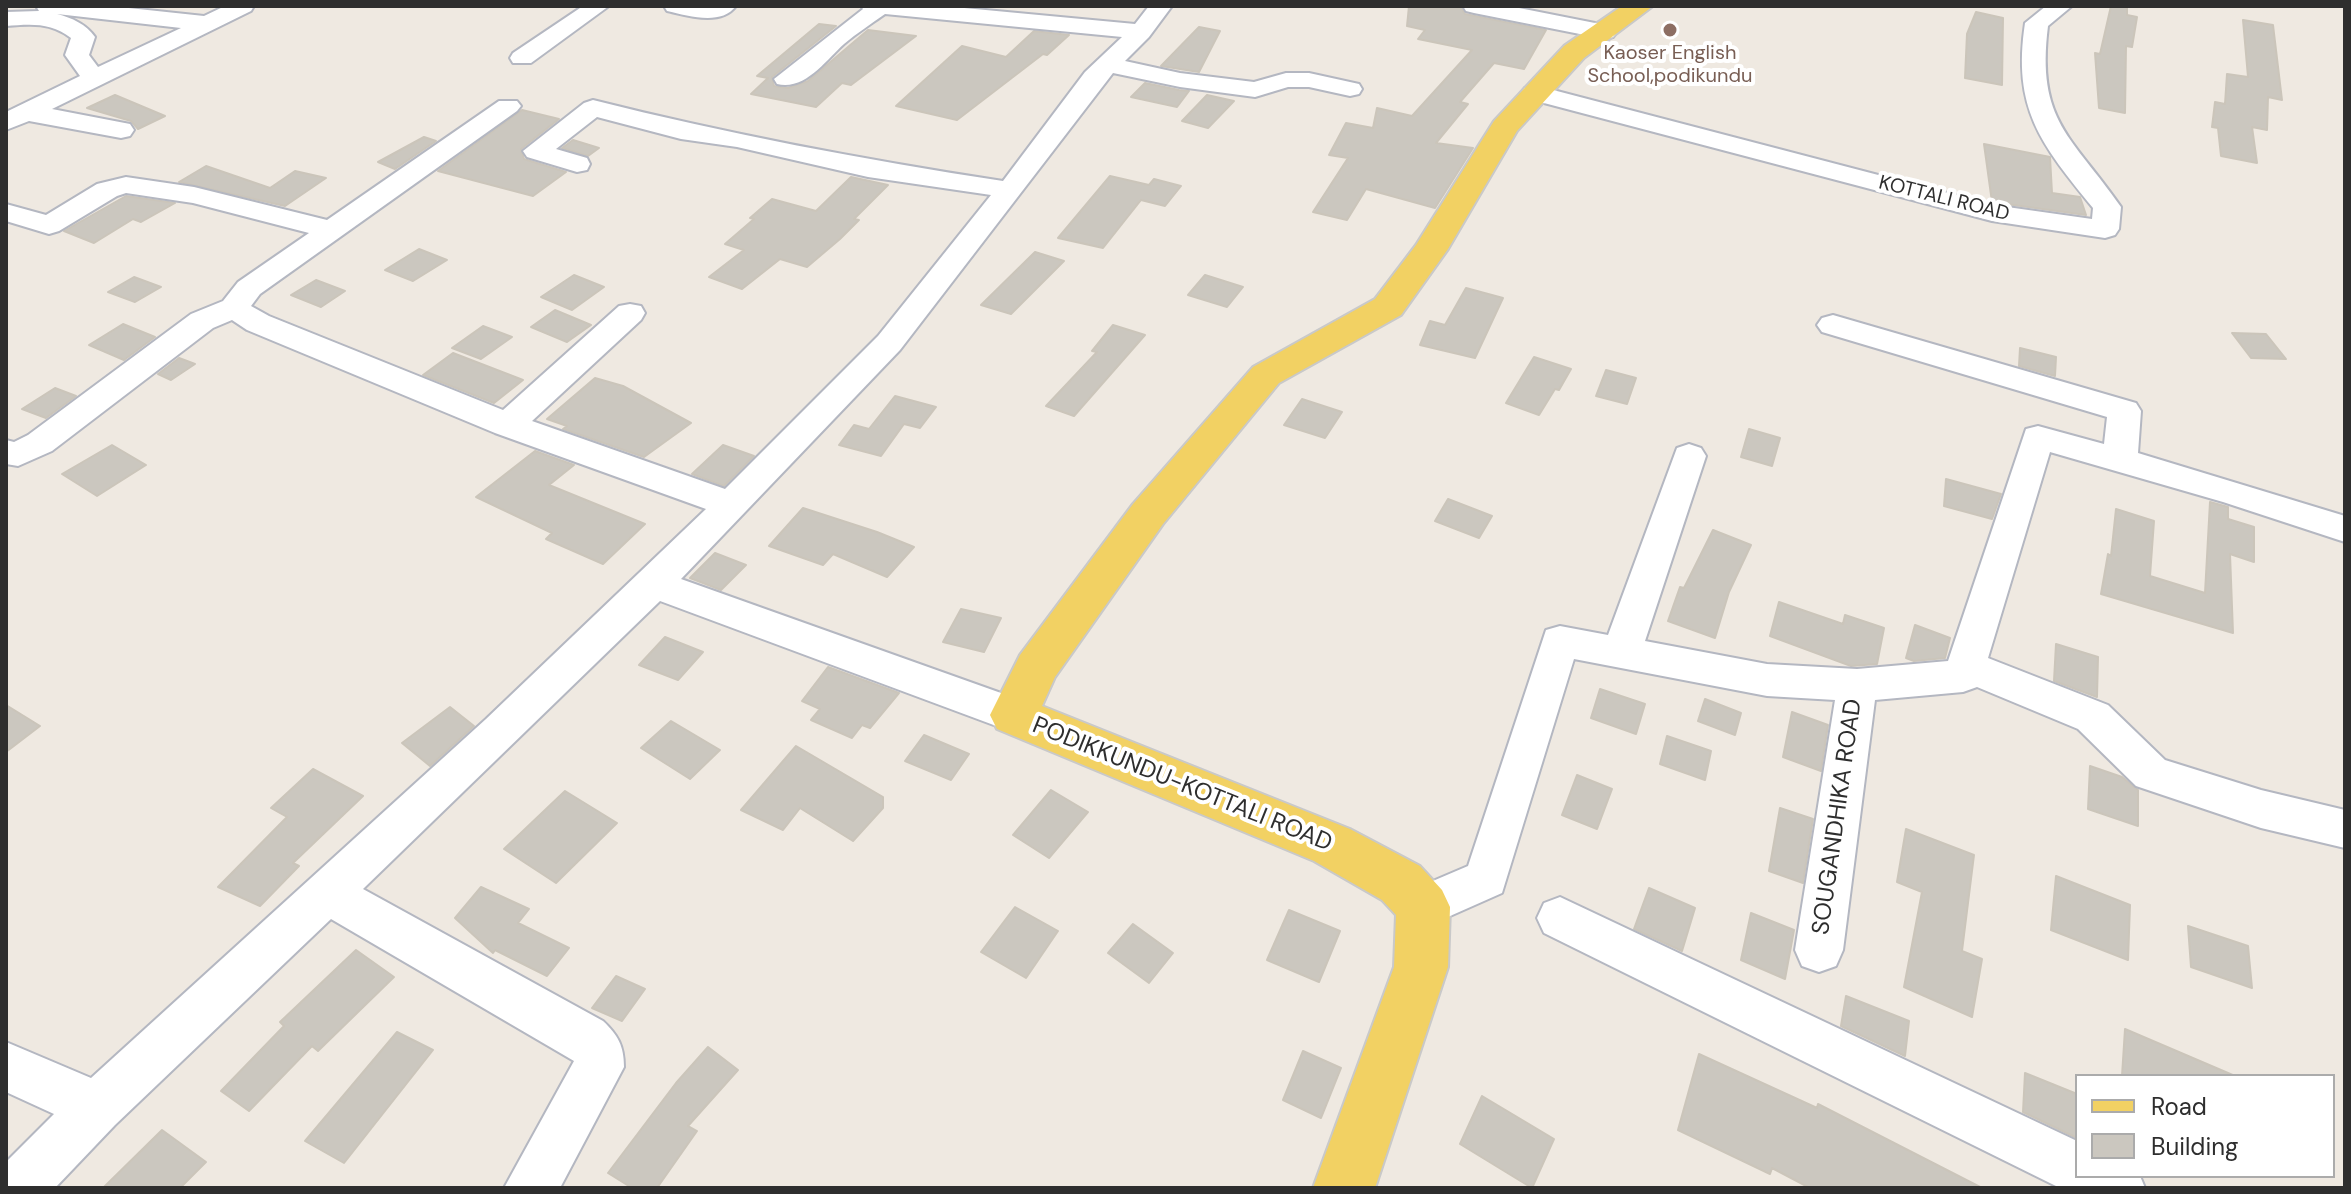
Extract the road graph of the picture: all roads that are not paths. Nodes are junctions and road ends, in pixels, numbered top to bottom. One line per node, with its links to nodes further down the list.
1 (40, 6): 12 (street)
2 (47, 6): 16 (street)
3 (243, 6): 16 (street)
4 (598, 6): 18 (street)
5 (675, 6): 6 (street)
6 (725, 6)
7 (872, 6): 11 (street)
8 (1474, 6): 17 (street)
9 (1640, 6): 17 (main road, PODIKKUNDU-KOTTALI ROAD)
10 (2061, 6): 23 (street, KOTTALI ROAD)
11 (880, 7): 13 (street); 21 (street)
12 (6, 9)
13 (1053, 14): 15 (street)
14 (6, 19): 20 (street)
15 (1151, 19): 19 (street)
16 (203, 23): 20 (street)
17 (1605, 32): 23 (main road, PODIKKUNDU-KOTTALI ROAD)
18 (522, 58)
19 (1107, 64): 22 (street); 28 (street)
20 (94, 79): 25 (street)
21 (786, 79)
22 (1350, 89)
23 (1534, 93): 44 (main road, PODIKKUNDU-KOTTALI ROAD)
24 (508, 106): 30 (street)
25 (15, 117): 26 (street)
26 (121, 130)
27 (577, 164): 28 (street)
28 (1010, 190): 38 (street)
29 (6, 212): 30 (street)
30 (331, 230): 31 (street)
31 (234, 308): 34 (street); 35 (street)
32 (630, 313): 34 (street)
33 (1833, 325): 37 (street)
34 (507, 425): 38 (street)
35 (6, 452)
36 (1689, 456): 41 (street)
37 (2120, 461): 39 (street); 42 (street)
38 (730, 504): 40 (street)
39 (2345, 529)
40 (654, 584): 44 (street); 46 (street)
41 (1621, 653): 43 (street); 47 (street)
42 (1966, 666): 43 (street); 45 (street)
43 (1857, 685): 49 (street, SOUGANDHIKA ROAD)
44 (1014, 715): 47 (main road, PODIKKUNDU-KOTTALI ROAD)
45 (2345, 829)
46 (327, 893): 51 (street); 55 (street)
47 (1423, 907): 56 (main road)
48 (1560, 918): 52 (street)
49 (1819, 950)
50 (6, 1067): 51 (street)
51 (97, 1107): 54 (street)
52 (2075, 1167)
53 (2098, 1178): 57 (street)
54 (18, 1188)
55 (531, 1188)
56 (1344, 1188)
57 (2118, 1188)

